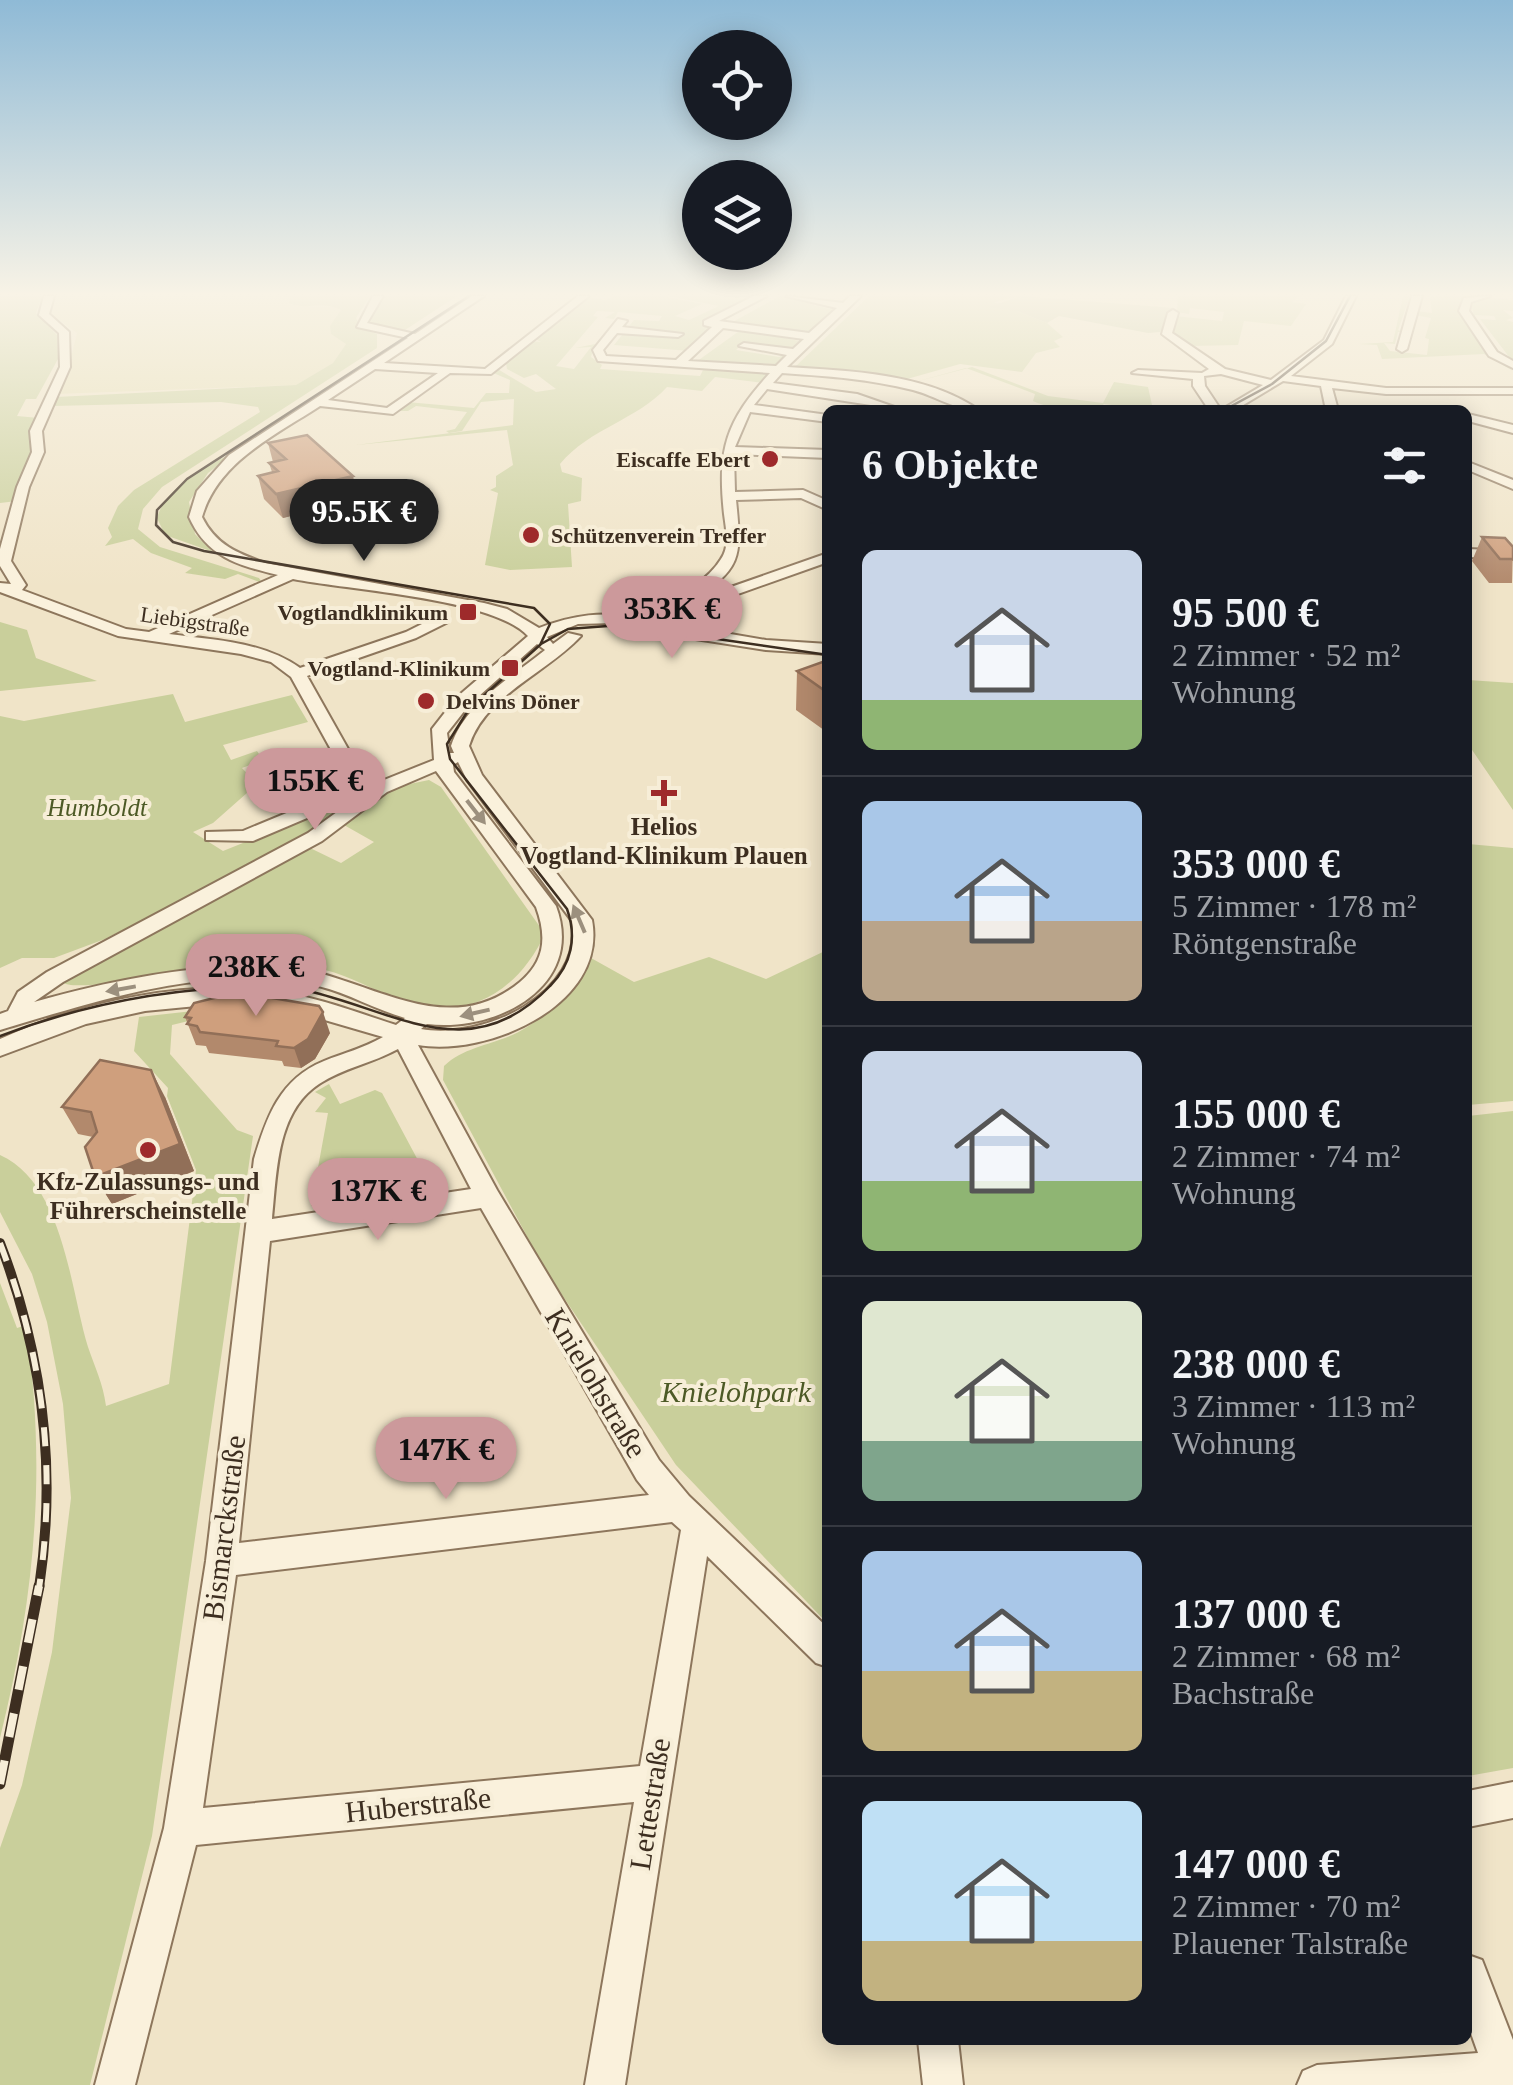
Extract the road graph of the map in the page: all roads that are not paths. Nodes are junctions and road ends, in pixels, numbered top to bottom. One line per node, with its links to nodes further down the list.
1 (52, 393): 28 (street)
2 (329, 393): 8 (street)
3 (416, 393): 8 (street)
4 (761, 393): 12 (street)
5 (826, 393): 9 (street)
6 (925, 393): 10 (street)
7 (1391, 393): 11 (street)
8 (316, 402): 27 (street)
9 (881, 405)
10 (956, 405)
11 (1418, 405)
12 (748, 408): 13 (street); 17 (street)
13 (822, 418)
14 (1472, 419): 15 (street)
15 (1513, 429)
16 (762, 436): 18 (street)
17 (729, 450): 18 (street); 22 (street)
18 (757, 451): 19 (street)
19 (822, 457)
20 (1472, 468): 21 (street)
21 (1513, 485)
22 (731, 496): 23 (street); 29 (street)
23 (822, 503)
24 (1472, 553): 25 (street)
25 (1513, 556)
26 (822, 558): 29 (street)
27 (290, 574): 33 (street); 34 (street)
28 (5, 589): 34 (street, Liebigstraße)
29 (662, 609): 31 (street)
30 (443, 619): 37 (street)
31 (637, 626): 32 (street); 35 (street); 36 (street)
32 (568, 629): 33 (street); 33 (street)
33 (534, 637): 38 (street); 38 (street)
34 (146, 638): 37 (street, Liebigstraße)
35 (822, 649)
36 (822, 658)
37 (298, 674): 39 (street)
38 (451, 759): 39 (street); 42 (street, one-way to 42); 43 (street, one-way to 38)
39 (374, 790): 40 (street); 41 (street)
40 (213, 836)
41 (8, 1018): 42 (street, one-way to 41)
42 (412, 1026): 43 (street); 44 (street); 45 (street, Knielohstraße); 47 (street, Bismarckstraße)
43 (466, 1038): 45 (street)
44 (0, 1048)
45 (420, 1074): 46 (street, Knielohstraße)
46 (488, 1196): 47 (street); 48 (street, Knielohstraße)
47 (257, 1232): 49 (street, Bismarckstraße)
48 (687, 1515): 49 (street); 50 (street, Knielohstraße); 51 (street, Lettestraße)
49 (222, 1561): 54 (street, Bismarckstraße)
50 (822, 1645)
51 (654, 1782): 54 (street, Huberstraße); 59 (street, Lettestraße)
52 (1513, 1800): 53 (street)
53 (1472, 1808)
54 (182, 1828): 58 (street, Bismarckstraße)
55 (1472, 1984): 57 (street)
56 (939, 2045): 60 (street)
57 (1508, 2078): 61 (street)
58 (115, 2085)
59 (605, 2085)
60 (943, 2085)
61 (1317, 2085)

